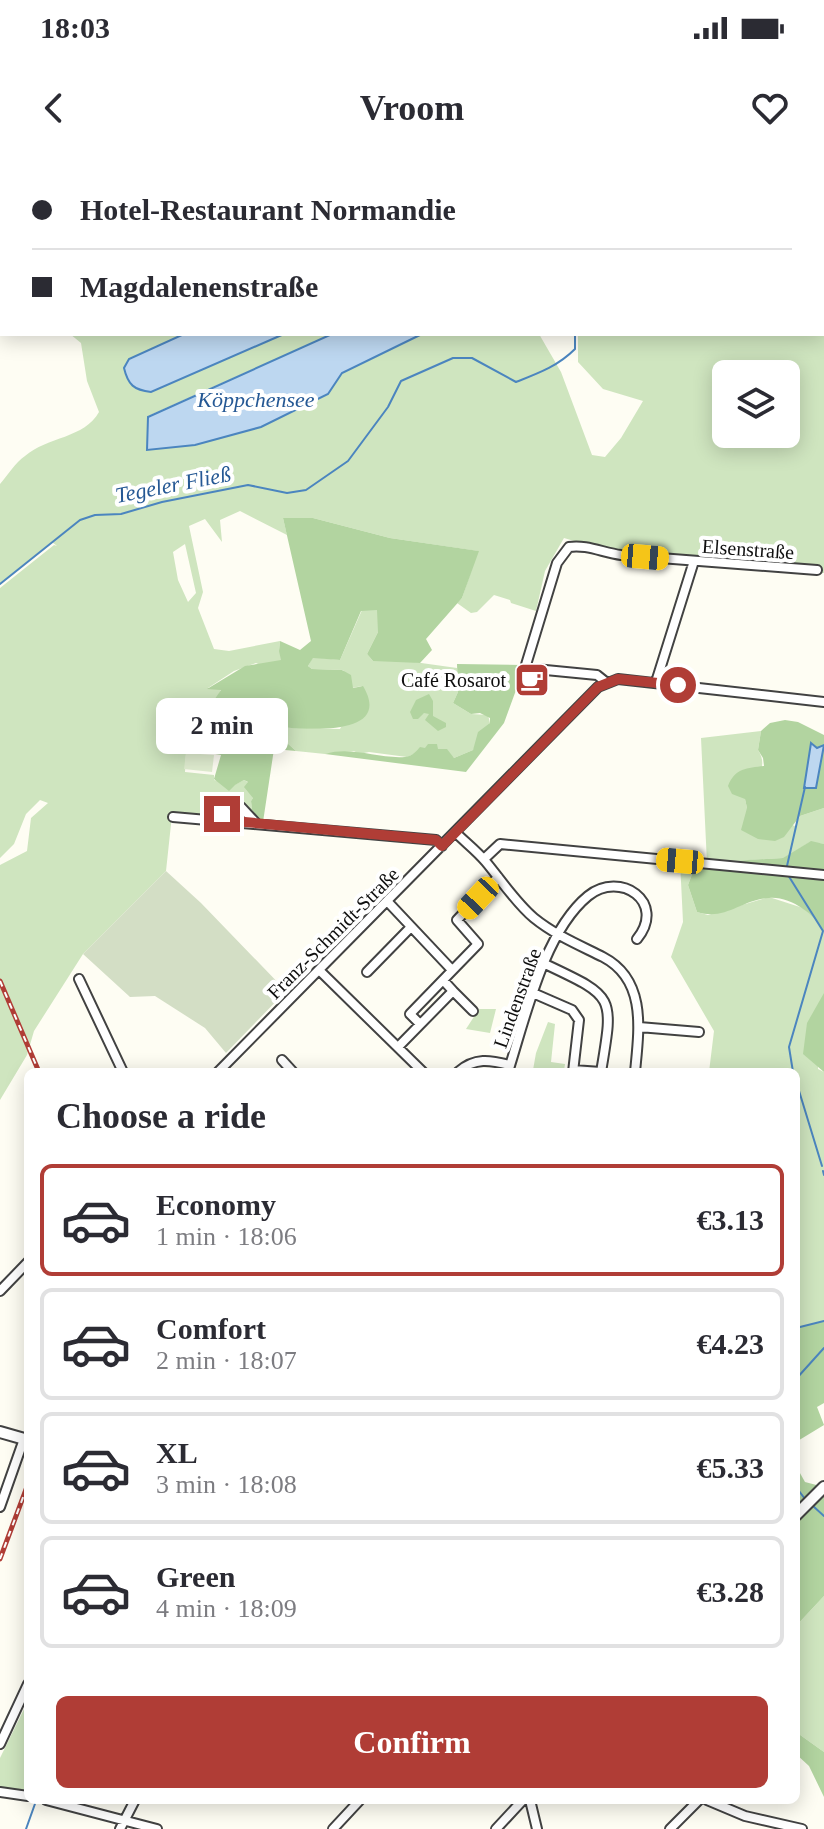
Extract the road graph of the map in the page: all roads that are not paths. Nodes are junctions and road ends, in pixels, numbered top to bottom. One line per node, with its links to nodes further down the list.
1 (694, 561): 2 (street, Elsenstraße); 3 (street); 4 (street, Elsenstraße)
2 (817, 570)
3 (656, 682): 4 (street); 5 (street)
4 (607, 683): 9 (street, Franz-Schmidt-Straße)
5 (824, 702)
6 (173, 817): 7 (street)
7 (223, 820): 8 (street); 8 (street)
8 (256, 823): 10 (street)
9 (455, 832): 10 (street, Franz-Schmidt-Straße); 11 (street)
10 (442, 846): 14 (street, Franz-Schmidt-Straße)
11 (484, 859): 12 (street); 13 (street)
12 (824, 875)
13 (498, 877): 16 (street); 20 (street)
14 (387, 901): 15 (street); 19 (street, Franz-Schmidt-Straße)
15 (410, 928): 20 (street); 21 (street)
16 (557, 935): 17 (street, Lindenstraße); 18 (street, Lindenstraße); 28 (street)
17 (637, 939)
18 (545, 964): 25 (street, Lindenstraße); 40 (street)
19 (319, 970): 30 (street); 33 (street, Franz-Schmidt-Straße)
20 (452, 970): 23 (street)
21 (367, 972)
22 (79, 979): 32 (street)
23 (443, 980): 24 (street); 27 (street)
24 (453, 991): 26 (street); 27 (street)
25 (533, 993): 38 (street, Lindenstraße); 39 (street)
26 (473, 1011)
27 (420, 1024): 30 (street)
28 (639, 1027): 29 (street); 41 (street)
29 (699, 1032)
30 (398, 1047): 35 (street)
31 (282, 1060): 34 (street)
32 (121, 1068)
33 (222, 1068)
34 (289, 1068)
35 (419, 1068)
36 (465, 1068): 37 (street)
37 (507, 1068)
38 (509, 1068)
39 (573, 1068)
40 (602, 1068)
41 (635, 1068)
42 (24, 1266): 43 (street)
43 (0, 1291)
44 (0, 1432): 45 (street)
45 (24, 1438)
46 (24, 1444): 48 (street)
47 (820, 1490): 49 (street)
48 (0, 1507)
49 (800, 1511)
50 (24, 1693): 51 (street)
51 (0, 1744)
52 (0, 1792): 53 (street)
53 (24, 1795)
54 (63, 1804): 61 (street)
55 (133, 1804): 61 (street)
56 (356, 1804): 64 (street)
57 (519, 1804): 65 (street)
58 (531, 1804): 66 (street)
59 (695, 1804): 67 (street)
60 (716, 1804): 68 (street)
61 (125, 1819): 62 (street); 63 (street)
62 (120, 1829)
63 (157, 1829)
64 (333, 1829)
65 (496, 1829)
66 (537, 1829)
67 (670, 1829)
68 (802, 1829)

